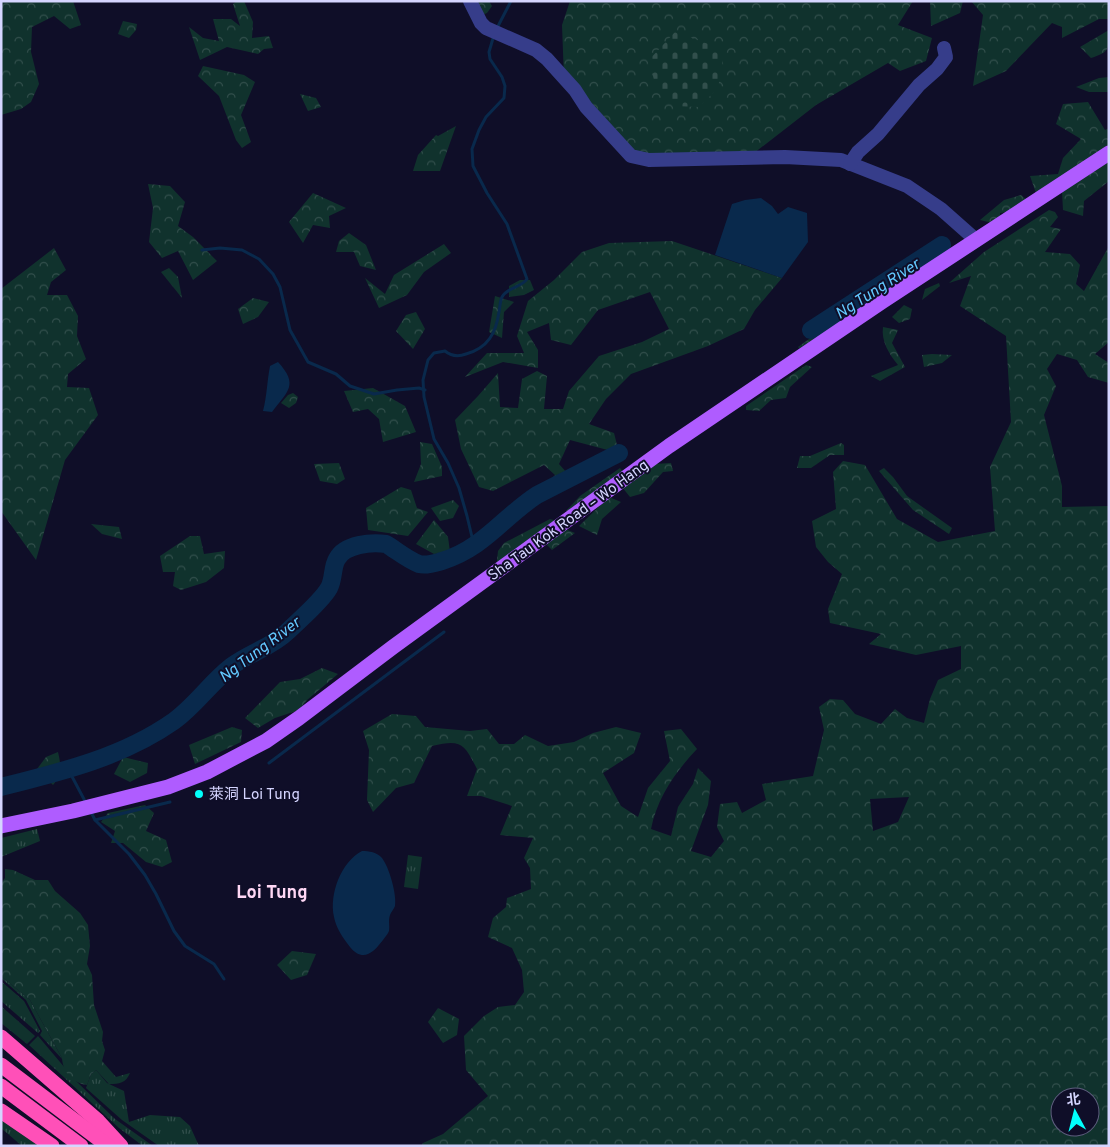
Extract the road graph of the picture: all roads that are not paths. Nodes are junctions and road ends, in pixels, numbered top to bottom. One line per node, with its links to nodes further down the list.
1 (470, 1): 4 (street)
2 (944, 48): 4 (street)
3 (1109, 153): 5 (main road, Sha Tau Kok Road – Wo Hang)
4 (850, 164): 5 (street)
5 (976, 240): 6 (main road, Sha Tau Kok Road – Wo Hang)
6 (1, 826)
7 (1, 1037): 14 (highway)
8 (1, 1065): 13 (highway)
9 (1, 1086): 12 (highway)
10 (1, 1111): 11 (highway)
11 (52, 1146)
12 (81, 1146)
13 (108, 1146)
14 (121, 1146)

